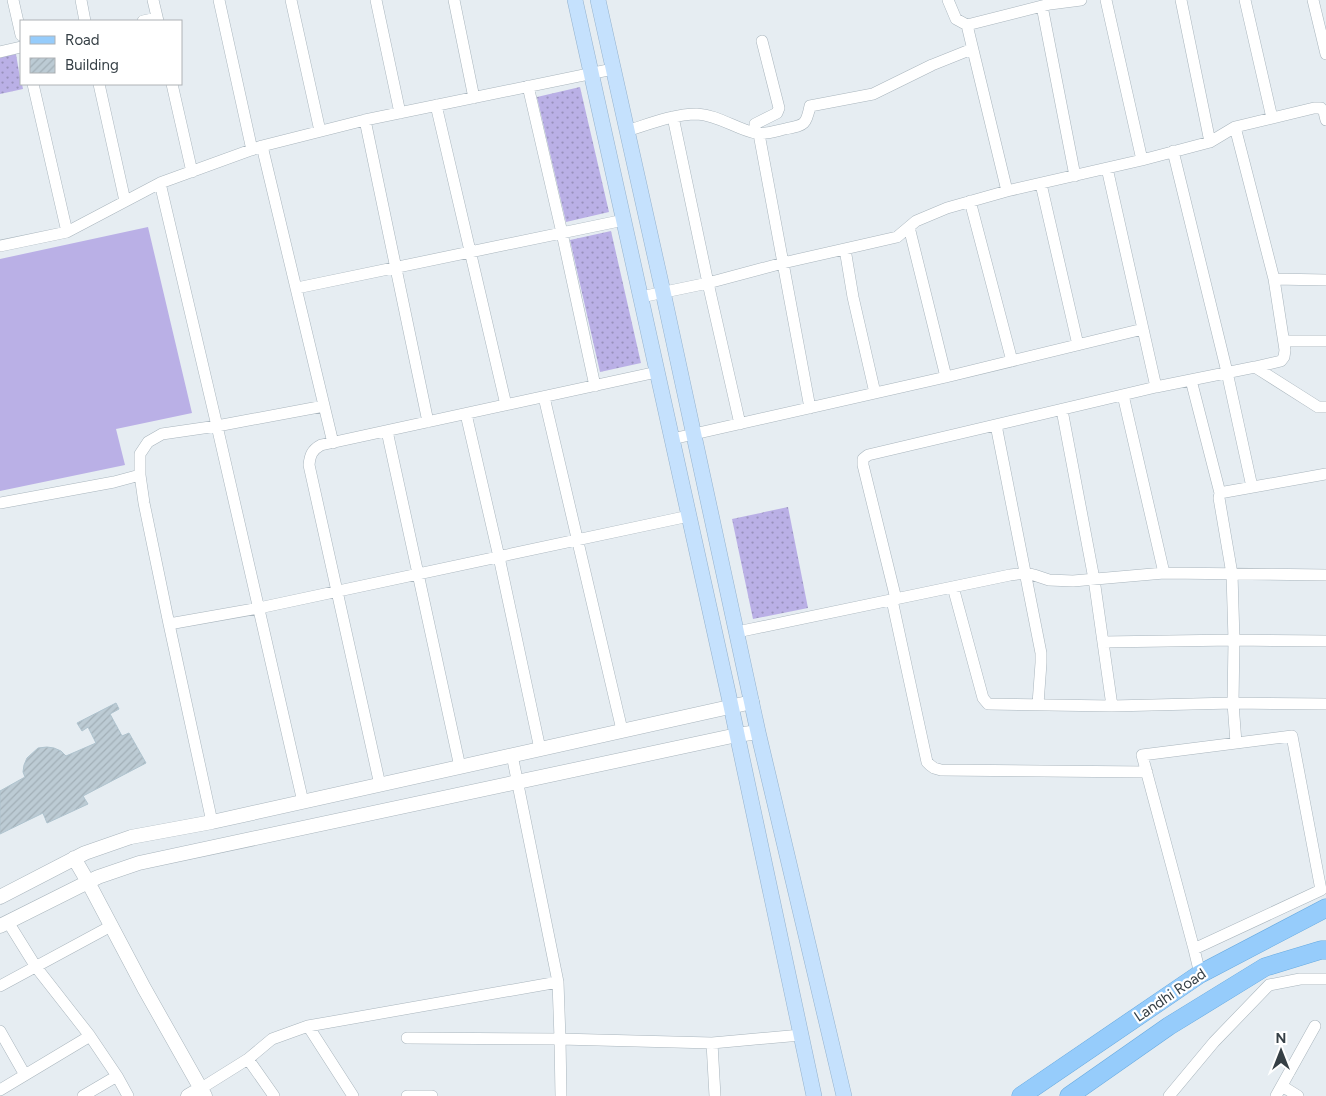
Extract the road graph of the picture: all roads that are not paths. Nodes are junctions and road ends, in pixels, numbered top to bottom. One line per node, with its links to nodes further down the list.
1 (13, 0): 21 (street)
2 (81, 0): 18 (street)
3 (153, 0): 19 (street)
4 (219, 0): 46 (street)
5 (291, 0): 42 (street)
6 (376, 0): 36 (street)
7 (454, 0): 33 (street)
8 (575, 0): 28 (main road)
9 (598, 0): 27 (main road)
10 (948, 0): 20 (street)
11 (1081, 0): 17 (street)
12 (1106, 0): 48 (street)
13 (1181, 0): 45 (street)
14 (1245, 0): 38 (street)
15 (1313, 0): 26 (street)
16 (1024, 5): 17 (street); 20 (street)
17 (1042, 6): 51 (street)
18 (86, 20)
19 (158, 20)
20 (967, 25): 24 (street)
21 (20, 31)
22 (762, 41): 44 (street)
23 (20, 47): 25 (street)
24 (972, 49): 44 (street); 54 (street)
25 (0, 52)
26 (1326, 54)
27 (613, 69): 28 (street); 43 (main road)
28 (591, 73): 32 (street); 57 (main road)
29 (33, 85): 59 (street)
30 (99, 85): 55 (street)
31 (172, 85): 50 (street)
32 (528, 86): 33 (street); 60 (street)
33 (474, 98): 34 (street)
34 (436, 105): 36 (street); 63 (street)
35 (1324, 105): 38 (street); 40 (street)
36 (400, 112): 39 (street)
37 (674, 117): 43 (street); 44 (street); 68 (street)
38 (1272, 118): 41 (street)
39 (365, 120): 42 (street); 65 (street)
40 (1326, 120)
41 (1235, 126): 45 (street); 66 (street)
42 (320, 131): 46 (street)
43 (627, 131): 70 (main road)
44 (757, 134): 64 (street)
45 (1210, 142): 47 (street)
46 (257, 148): 50 (street); 69 (street)
47 (1173, 151): 48 (street); 79 (street)
48 (1142, 160): 49 (street)
49 (1107, 168): 51 (street); 72 (street)
50 (192, 172): 52 (street)
51 (1075, 176): 53 (street)
52 (160, 183): 55 (street); 96 (street)
53 (1041, 184): 54 (street); 75 (street)
54 (1007, 191): 56 (street)
55 (126, 201): 59 (street)
56 (970, 201): 58 (street); 76 (street)
57 (624, 220): 60 (street); 71 (main road)
58 (909, 227): 62 (street); 80 (street)
59 (67, 232): 61 (street)
60 (562, 233): 63 (street); 82 (street)
61 (0, 246)
62 (844, 249): 64 (street); 84 (street)
63 (471, 252): 65 (street); 87 (street)
64 (783, 263): 68 (street); 90 (street)
65 (396, 268): 69 (street); 93 (street)
66 (1274, 279): 67 (street); 73 (street)
67 (1326, 280)
68 (708, 283): 70 (street); 94 (street)
69 (297, 288): 88 (street)
70 (663, 292): 71 (street); 98 (main road)
71 (641, 297): 78 (main road)
72 (1143, 329): 75 (street); 83 (street)
73 (1284, 341): 74 (street); 77 (street)
74 (1326, 341)
75 (1078, 344): 76 (street)
76 (1012, 361): 80 (street)
77 (1255, 367): 79 (street); 89 (street)
78 (657, 372): 82 (street); 99 (main road)
79 (1227, 372): 81 (street); 103 (street)
80 (946, 377): 84 (street)
81 (1191, 380): 83 (street); 104 (street)
82 (595, 386): 86 (street)
83 (1156, 387): 85 (street)
84 (875, 394): 90 (street)
85 (1123, 395): 91 (street); 110 (street)
86 (544, 397): 87 (street); 107 (street)
87 (506, 405): 92 (street)
88 (324, 406): 96 (street); 100 (street)
89 (1326, 407)
90 (810, 408): 94 (street)
91 (1062, 410): 95 (street); 114 (street)
92 (466, 414): 93 (street); 108 (street)
93 (428, 422): 97 (street)
94 (740, 424): 98 (street)
95 (996, 425): 109 (street); 117 (street)
96 (218, 426): 102 (street); 118 (street)
97 (386, 431): 100 (street); 111 (street)
98 (693, 435): 99 (street); 120 (main road)
99 (672, 439): 106 (main road)
100 (333, 443): 116 (street)
101 (1326, 474): 103 (street)
102 (140, 475): 105 (street); 119 (street)
103 (1252, 487): 104 (street)
104 (1220, 494): 112 (street)
105 (0, 503)
106 (689, 516): 107 (street); 128 (main road)
107 (578, 539): 108 (street); 130 (street)
108 (499, 557): 111 (street); 134 (street)
109 (1026, 573): 114 (street); 115 (street); 126 (street)
110 (1164, 573): 112 (street); 114 (street)
111 (418, 574): 116 (street); 136 (street)
112 (1232, 574): 113 (street); 121 (street)
113 (1326, 575)
114 (1094, 579): 123 (street)
115 (953, 587): 117 (street); 126 (street)
116 (337, 591): 118 (street); 139 (street)
117 (894, 599): 120 (street); 137 (street)
118 (259, 608): 119 (street); 140 (street)
119 (169, 624): 141 (street)
120 (737, 632): 124 (main road)
121 (1234, 640): 122 (street); 123 (street); 125 (street)
122 (1326, 641)
123 (1103, 642): 129 (street)
124 (752, 702): 128 (street); 131 (main road)
125 (1233, 703): 127 (street); 129 (street); 133 (street)
126 (1038, 704): 129 (street)
127 (1326, 704)
128 (731, 706): 130 (street); 132 (main road)
129 (1112, 706)
130 (622, 730): 134 (street)
131 (758, 732): 132 (street); 178 (main road)
132 (737, 735): 138 (street); 158 (main road)
133 (1236, 743): 137 (street); 148 (street)
134 (540, 749): 135 (street)
135 (512, 755): 136 (street); 138 (street)
136 (460, 767): 139 (street)
137 (1147, 772): 148 (street)
138 (518, 781): 143 (street); 153 (street)
139 (380, 785): 140 (street)
140 (304, 802): 141 (street)
141 (212, 822): 142 (street)
142 (74, 858): 143 (street); 144 (street)
143 (88, 882): 146 (street); 147 (street)
144 (0, 897)
145 (1326, 908): 151 (main road, Landhi Road)
146 (4, 924): 150 (street)
147 (111, 926): 150 (street); 168 (street)
148 (1194, 949): 151 (street)
149 (1326, 950): 180 (main road, Landhi Road)
150 (36, 967): 154 (street); 159 (street)
151 (1200, 974): 179 (main road, Landhi Road)
152 (1326, 978): 181 (street)
153 (558, 982): 155 (street); 161 (street)
154 (0, 986)
155 (308, 1026): 163 (street); 172 (street)
156 (1315, 1026): 167 (street)
157 (0, 1031): 164 (street)
158 (801, 1035): 162 (street); 177 (main road)
159 (90, 1036): 164 (street); 165 (street)
160 (406, 1038): 161 (street)
161 (560, 1039): 162 (street); 175 (street)
162 (712, 1043): 176 (street)
163 (248, 1059): 168 (street); 171 (street)
164 (25, 1074): 166 (street)
165 (117, 1076): 169 (street); 170 (street)
166 (0, 1090)
167 (1279, 1091): 182 (street)
168 (198, 1094)
169 (83, 1096)
170 (128, 1096)
171 (274, 1096)
172 (353, 1096)
173 (406, 1096): 174 (street)
174 (432, 1096)
175 (561, 1096)
176 (715, 1096)
177 (814, 1096)
178 (844, 1096)
179 (1021, 1096)
180 (1070, 1096)
181 (1169, 1096)
182 (1298, 1096)

